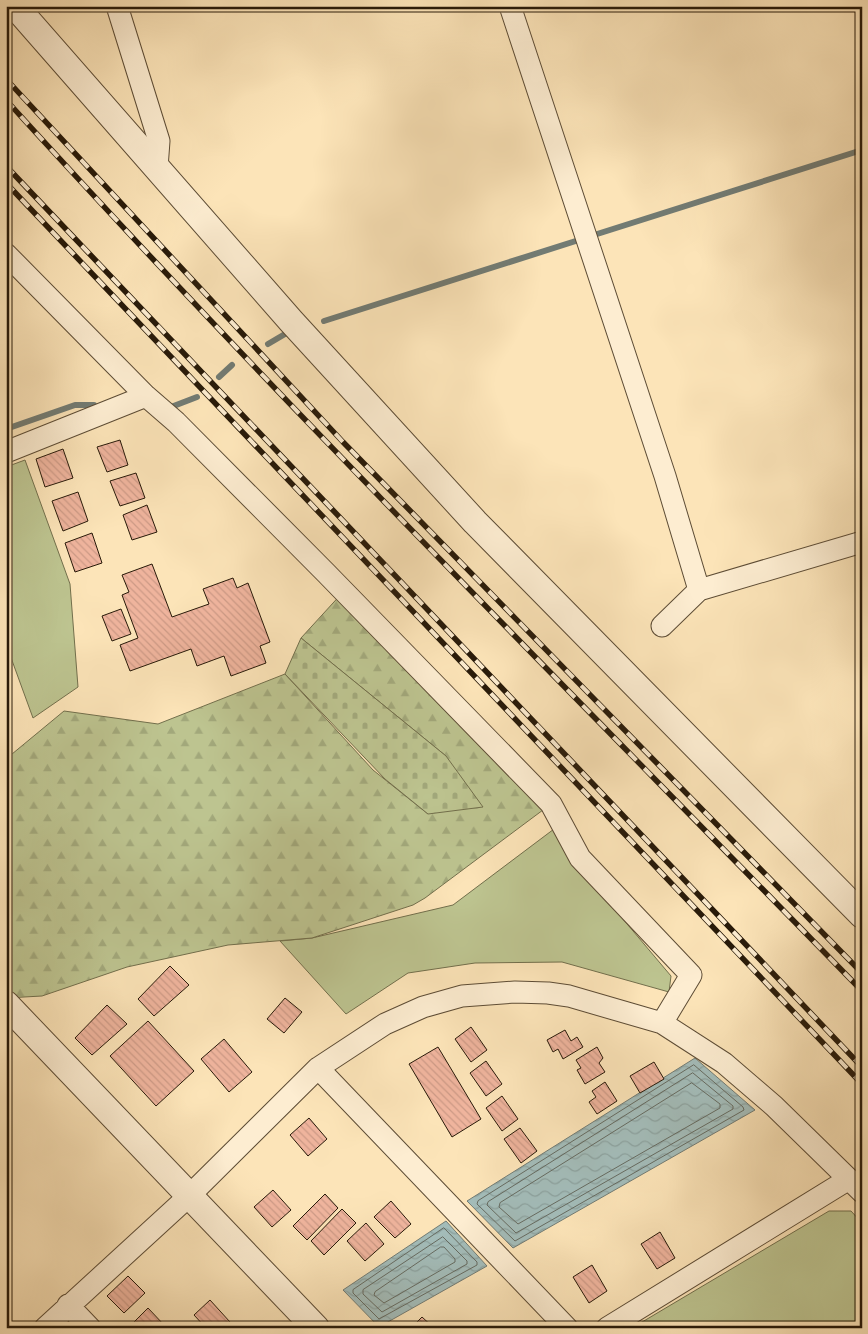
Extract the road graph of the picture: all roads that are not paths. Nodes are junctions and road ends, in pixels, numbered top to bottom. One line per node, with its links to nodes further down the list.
1 (15, 6): 4 (street)
2 (117, 6): 4 (street)
3 (510, 6): 9 (street)
4 (157, 168): 11 (street)
5 (6, 254): 6 (street)
6 (146, 396): 7 (street); 13 (street)
7 (6, 452)
8 (862, 542): 9 (street)
9 (699, 590): 10 (street)
10 (662, 626)
11 (860, 910)
12 (6, 1004): 16 (street)
13 (662, 1023): 14 (street); 15 (street)
14 (318, 1068): 16 (street); 21 (street)
15 (855, 1186): 22 (street)
16 (189, 1196): 17 (street); 20 (street)
17 (68, 1305): 18 (street); 19 (street)
18 (45, 1328)
19 (90, 1328)
20 (316, 1328)
21 (567, 1328)
22 (607, 1328)

